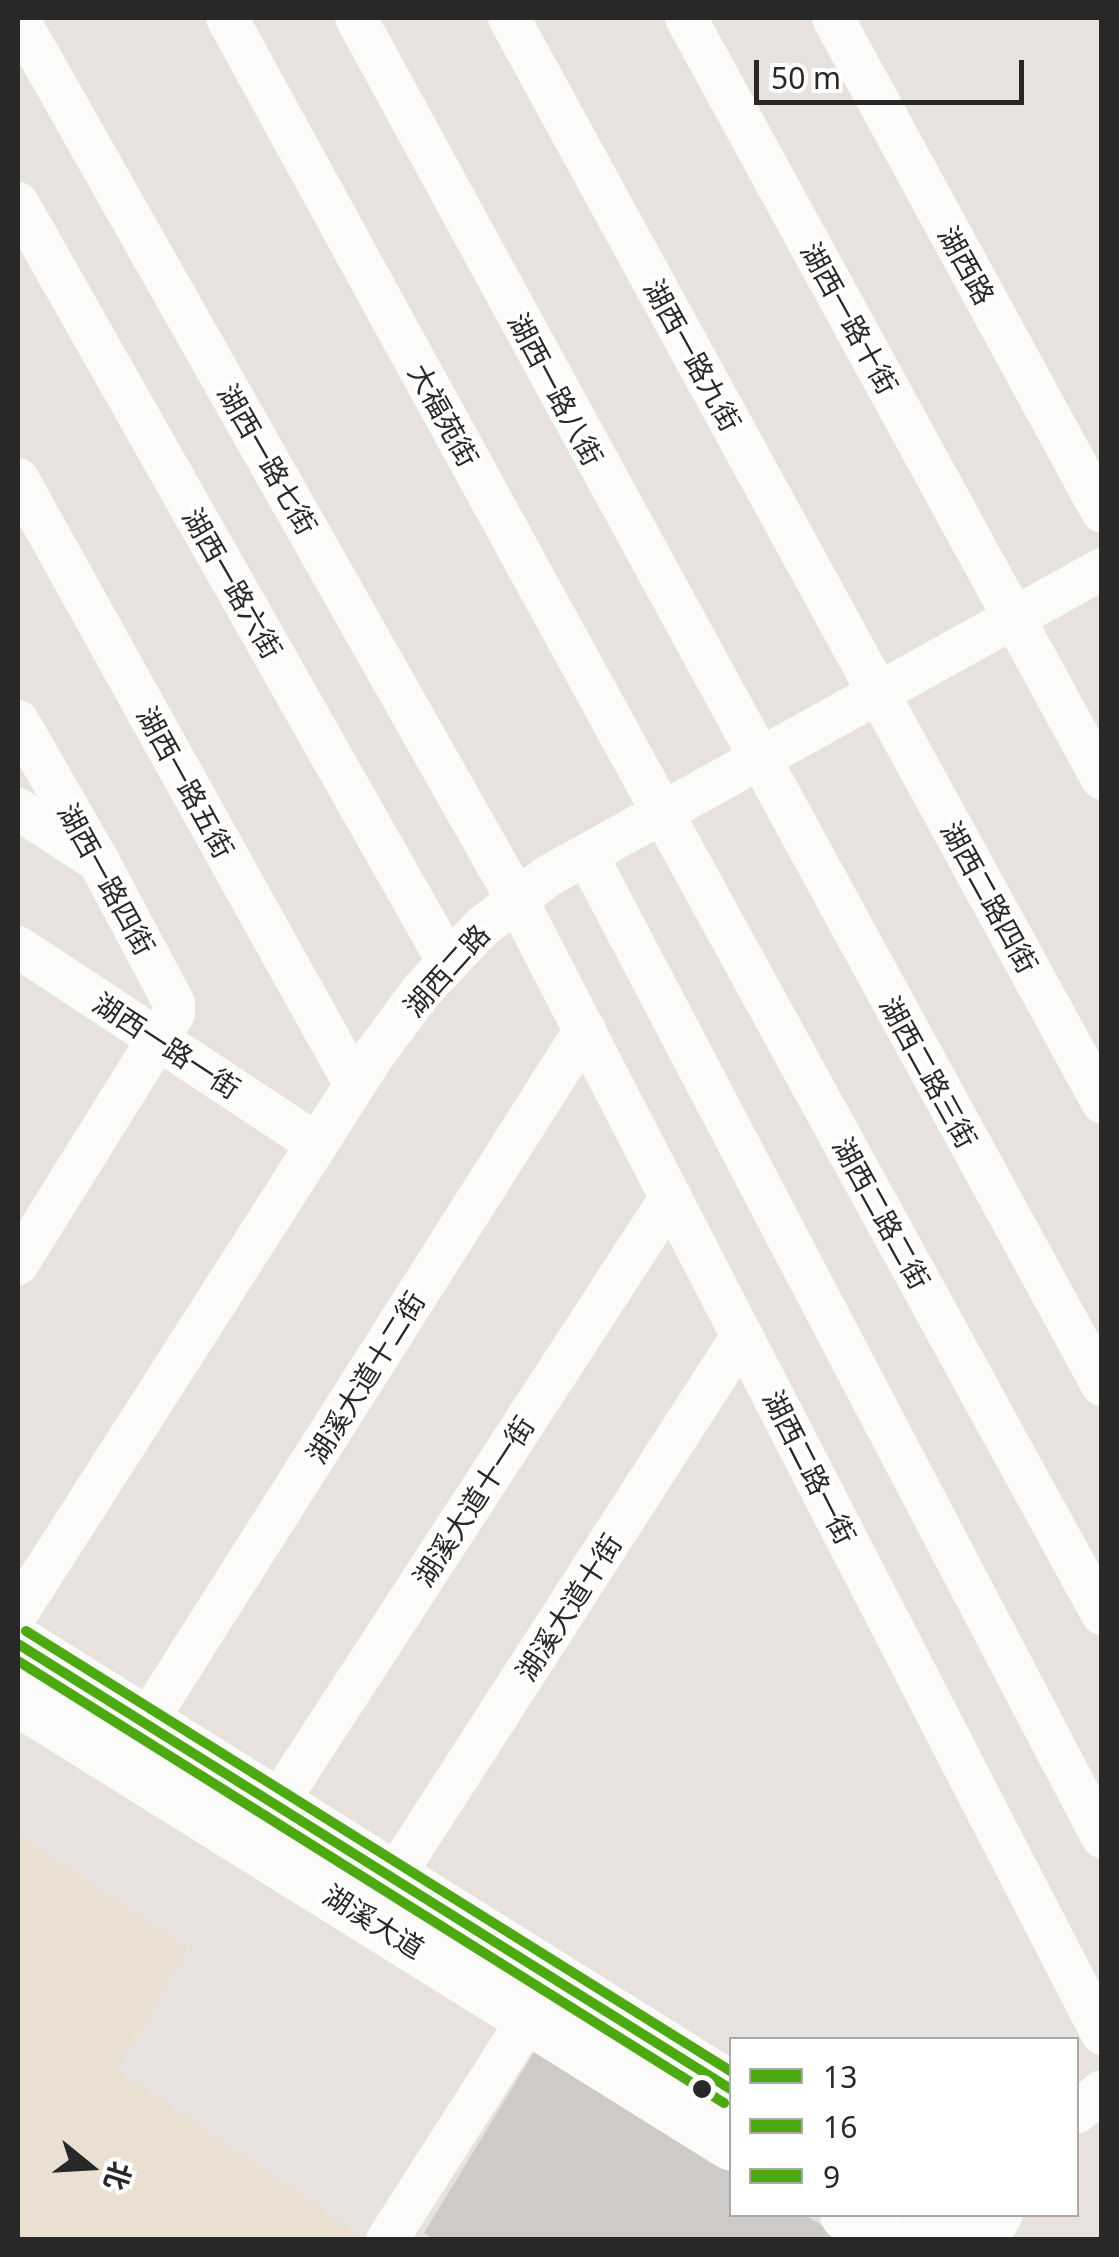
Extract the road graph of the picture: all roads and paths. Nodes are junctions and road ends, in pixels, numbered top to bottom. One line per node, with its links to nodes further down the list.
1 (18, 18): 20 (street, 湖西一路七街)
2 (226, 18): 17 (street, 大福苑街)
3 (356, 18): 14 (street, 湖西一路八街)
4 (509, 18): 12 (street, 湖西一路九街)
5 (686, 18): 11 (street, 湖西一路十街)
6 (833, 18): 9 (street, 湖西路)
7 (18, 203): 22 (street, 湖西一路六街)
8 (18, 479): 25 (street, 湖西一路五街)
9 (1102, 512)
10 (1102, 569): 11 (street, 湖西二路)
11 (1014, 618): 12 (street, 湖西二路); 15 (street, 湖西一路十街)
12 (878, 693): 14 (street, 湖西二路); 26 (street, 湖西二路四街)
13 (18, 721): 19 (street, 湖西一路四街)
14 (757, 760): 17 (street, 湖西二路); 31 (street, 湖西二路三街)
15 (1102, 778)
16 (18, 809): 19 (street)
17 (662, 812): 18 (street, 湖西二路); 33 (street, 湖西二路二街)
18 (587, 855): 20 (street, 湖西二路); 38 (street)
19 (99, 862): 24 (street, 湖西一路四街)
20 (517, 900): 22 (street, 湖西二路); 23 (street, 湖西二路一街)
21 (18, 947): 24 (street, 湖西一路一街)
22 (448, 962): 25 (street, 湖西二路)
23 (585, 1030): 28 (street, 湖西二路一街); 36 (street, 湖溪大道十二街)
24 (160, 1040): 27 (street, 湖西一路一街); 29 (street)
25 (355, 1085): 27 (street, 湖西二路)
26 (1102, 1102)
27 (316, 1144): 32 (street, 湖西二路)
28 (671, 1197): 30 (street, 湖西二路一街); 37 (street, 湖溪大道十一街)
29 (18, 1264)
30 (742, 1336): 39 (street, 湖溪大道十街); 41 (street, 湖西二路一街)
31 (1102, 1385)
32 (18, 1612)
33 (1102, 1614)
34 (18, 1644): 36 (street, 湖溪大道)
35 (18, 1698): 40 (street, 湖溪大道)
36 (146, 1724): 37 (street, 湖溪大道)
37 (276, 1806): 39 (street, 湖溪大道)
38 (1102, 1838)
39 (393, 1878): 42 (street, 湖溪大道)
40 (529, 2018): 45 (street, 湖溪大道); 49 (street)
41 (1102, 2034)
42 (729, 2088)
43 (1102, 2091): 44 (street)
44 (1079, 2110)
45 (729, 2141)
46 (852, 2217): 50 (street)
47 (936, 2217): 51 (street)
48 (1000, 2217): 52 (street)
49 (387, 2240)
50 (887, 2240)
51 (971, 2240)
52 (987, 2240)

